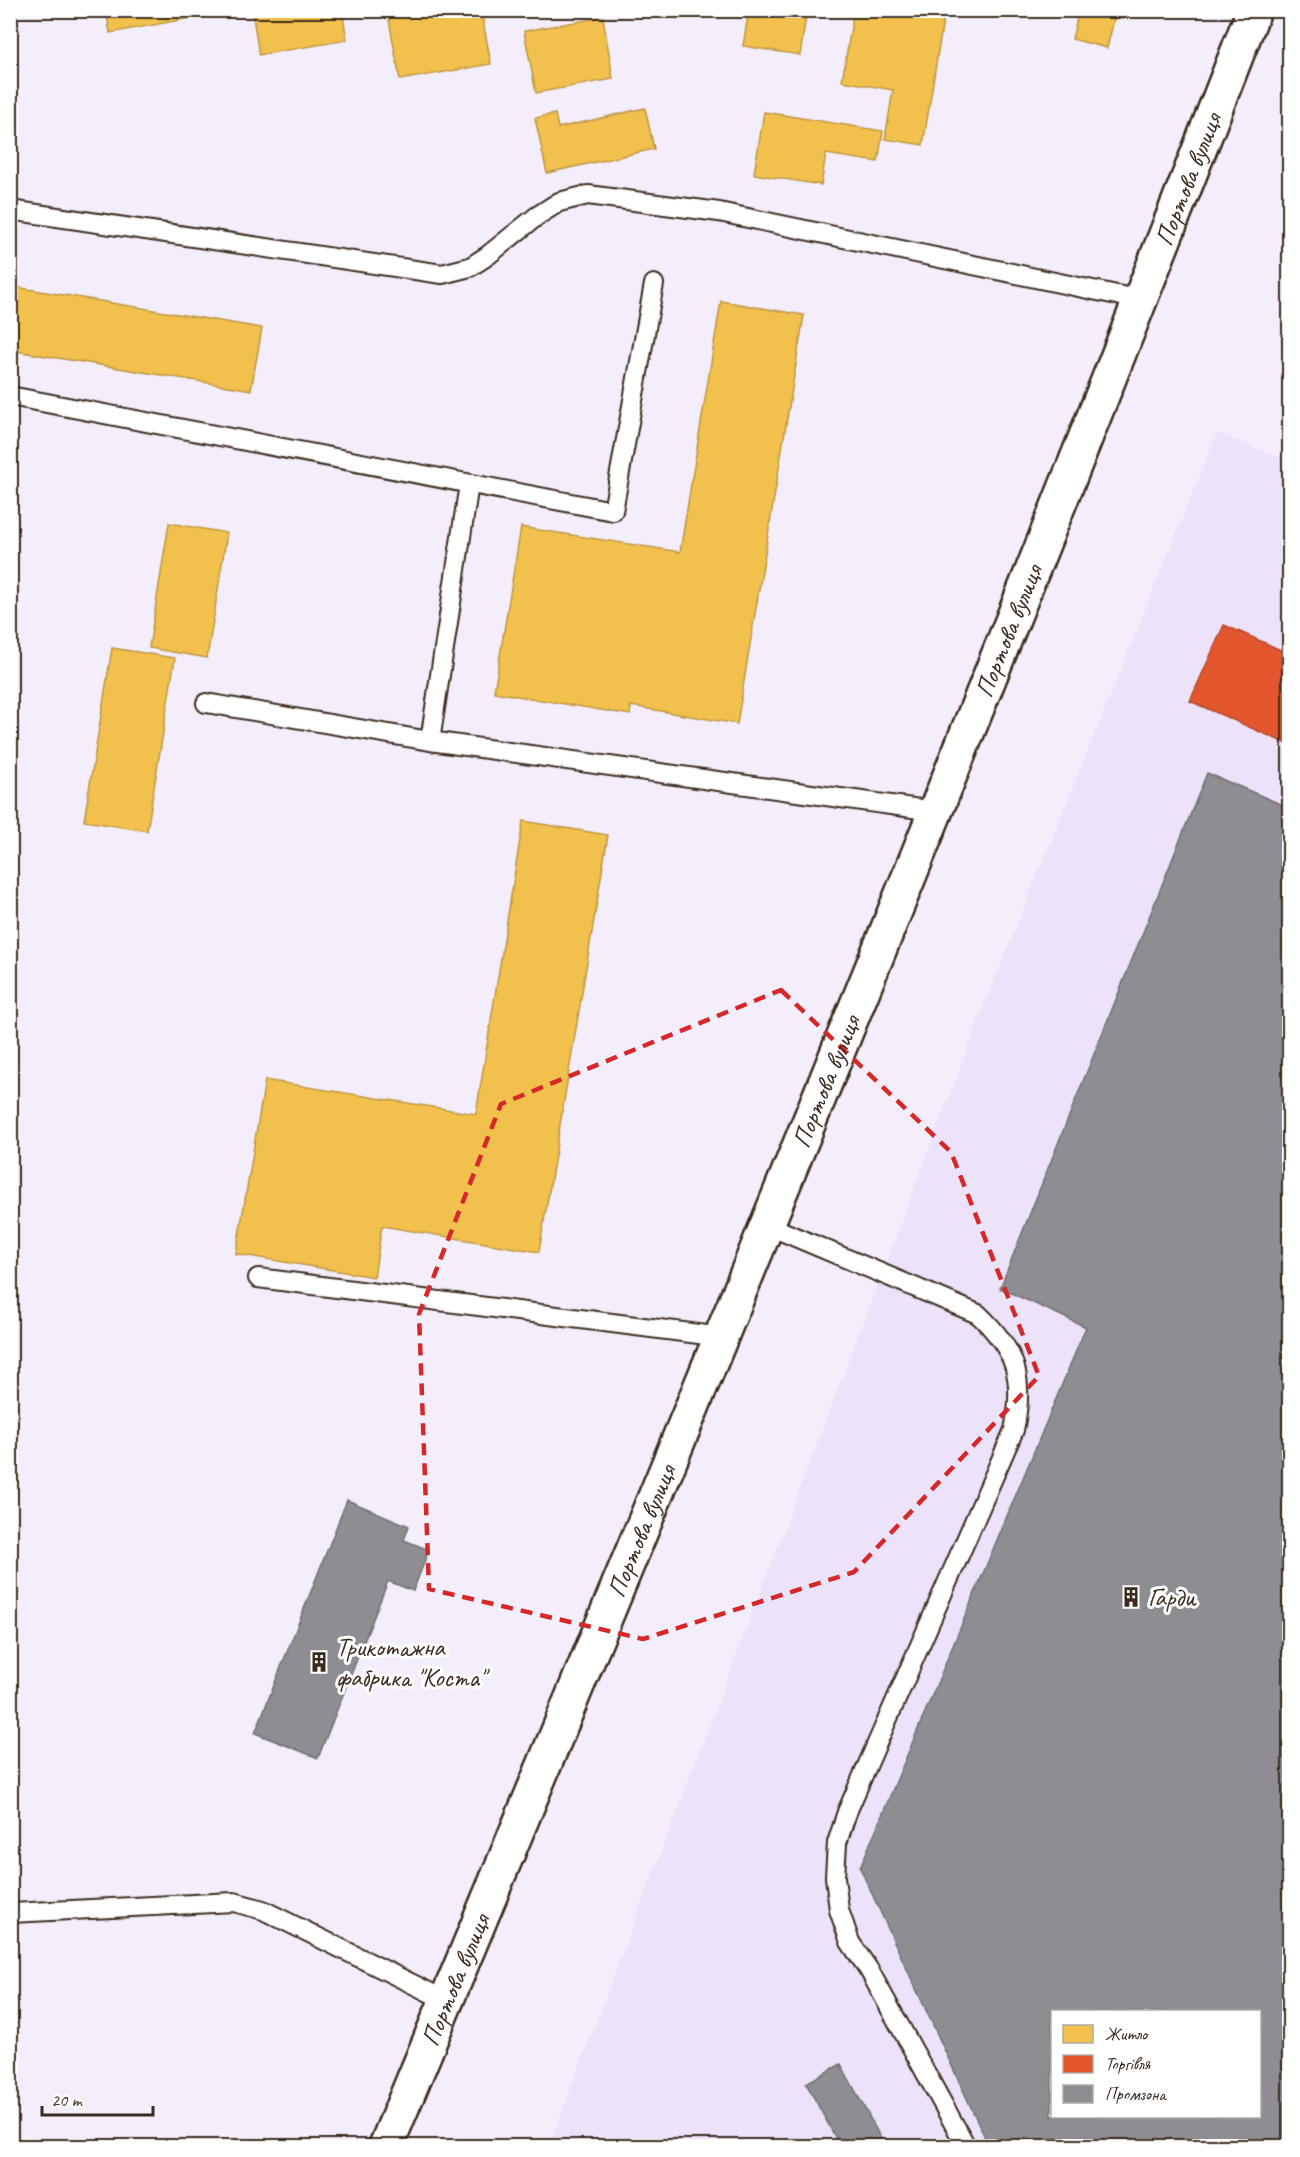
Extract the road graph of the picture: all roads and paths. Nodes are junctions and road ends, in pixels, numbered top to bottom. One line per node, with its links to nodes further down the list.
1 (1254, 10): 4 (street, Портова вулиця)
2 (10, 210): 4 (lane)
3 (654, 284): 6 (lane)
4 (1141, 300): 9 (street, Портова вулиця)
5 (10, 396): 6 (lane)
6 (469, 484): 8 (lane)
7 (206, 703): 8 (lane)
8 (430, 741): 9 (lane)
9 (934, 812): 10 (street, Портова вулиця)
10 (767, 1225): 12 (street, Портова вулиця); 16 (lane)
11 (258, 1278): 12 (lane)
12 (722, 1337): 14 (street, Портова вулиця)
13 (10, 1913): 14 (lane)
14 (447, 2001): 15 (street, Портова вулиця)
15 (386, 2146)
16 (966, 2146)

